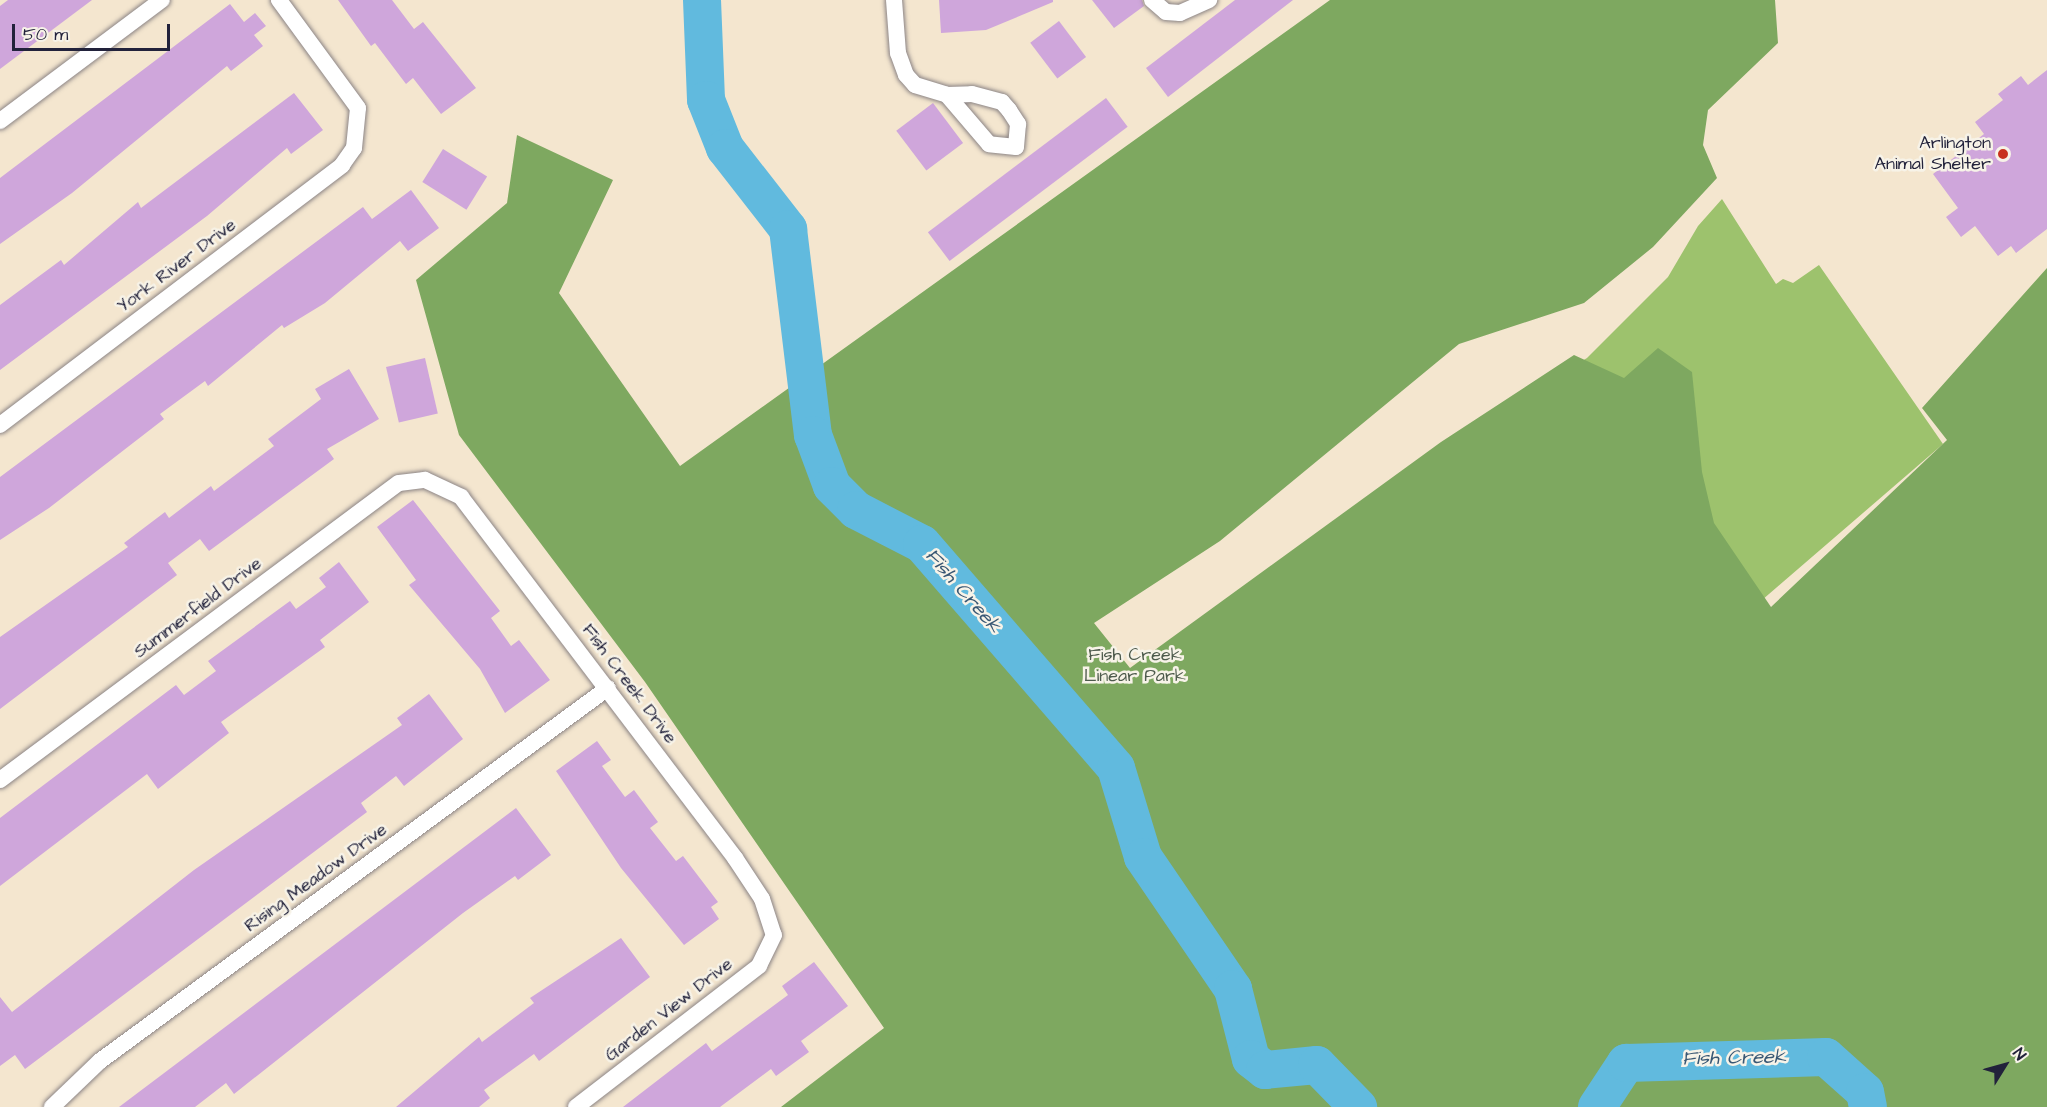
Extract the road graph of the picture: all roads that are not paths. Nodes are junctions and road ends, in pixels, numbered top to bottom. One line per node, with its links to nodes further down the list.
1 (162, 0): 7 (street)
2 (279, 0): 8 (street, York River Drive)
3 (894, 0): 6 (street)
4 (1152, 0): 5 (street)
5 (1209, 0)
6 (947, 95)
7 (0, 122)
8 (0, 425)
9 (425, 480): 10 (street, Fish Creek Drive); 11 (street, Summerfield Drive)
10 (608, 688): 12 (street, Fish Creek Drive); 13 (street, Rising Meadow Drive)
11 (0, 780)
12 (774, 935): 14 (street, Garden View Drive)
13 (52, 1107)
14 (576, 1107)

